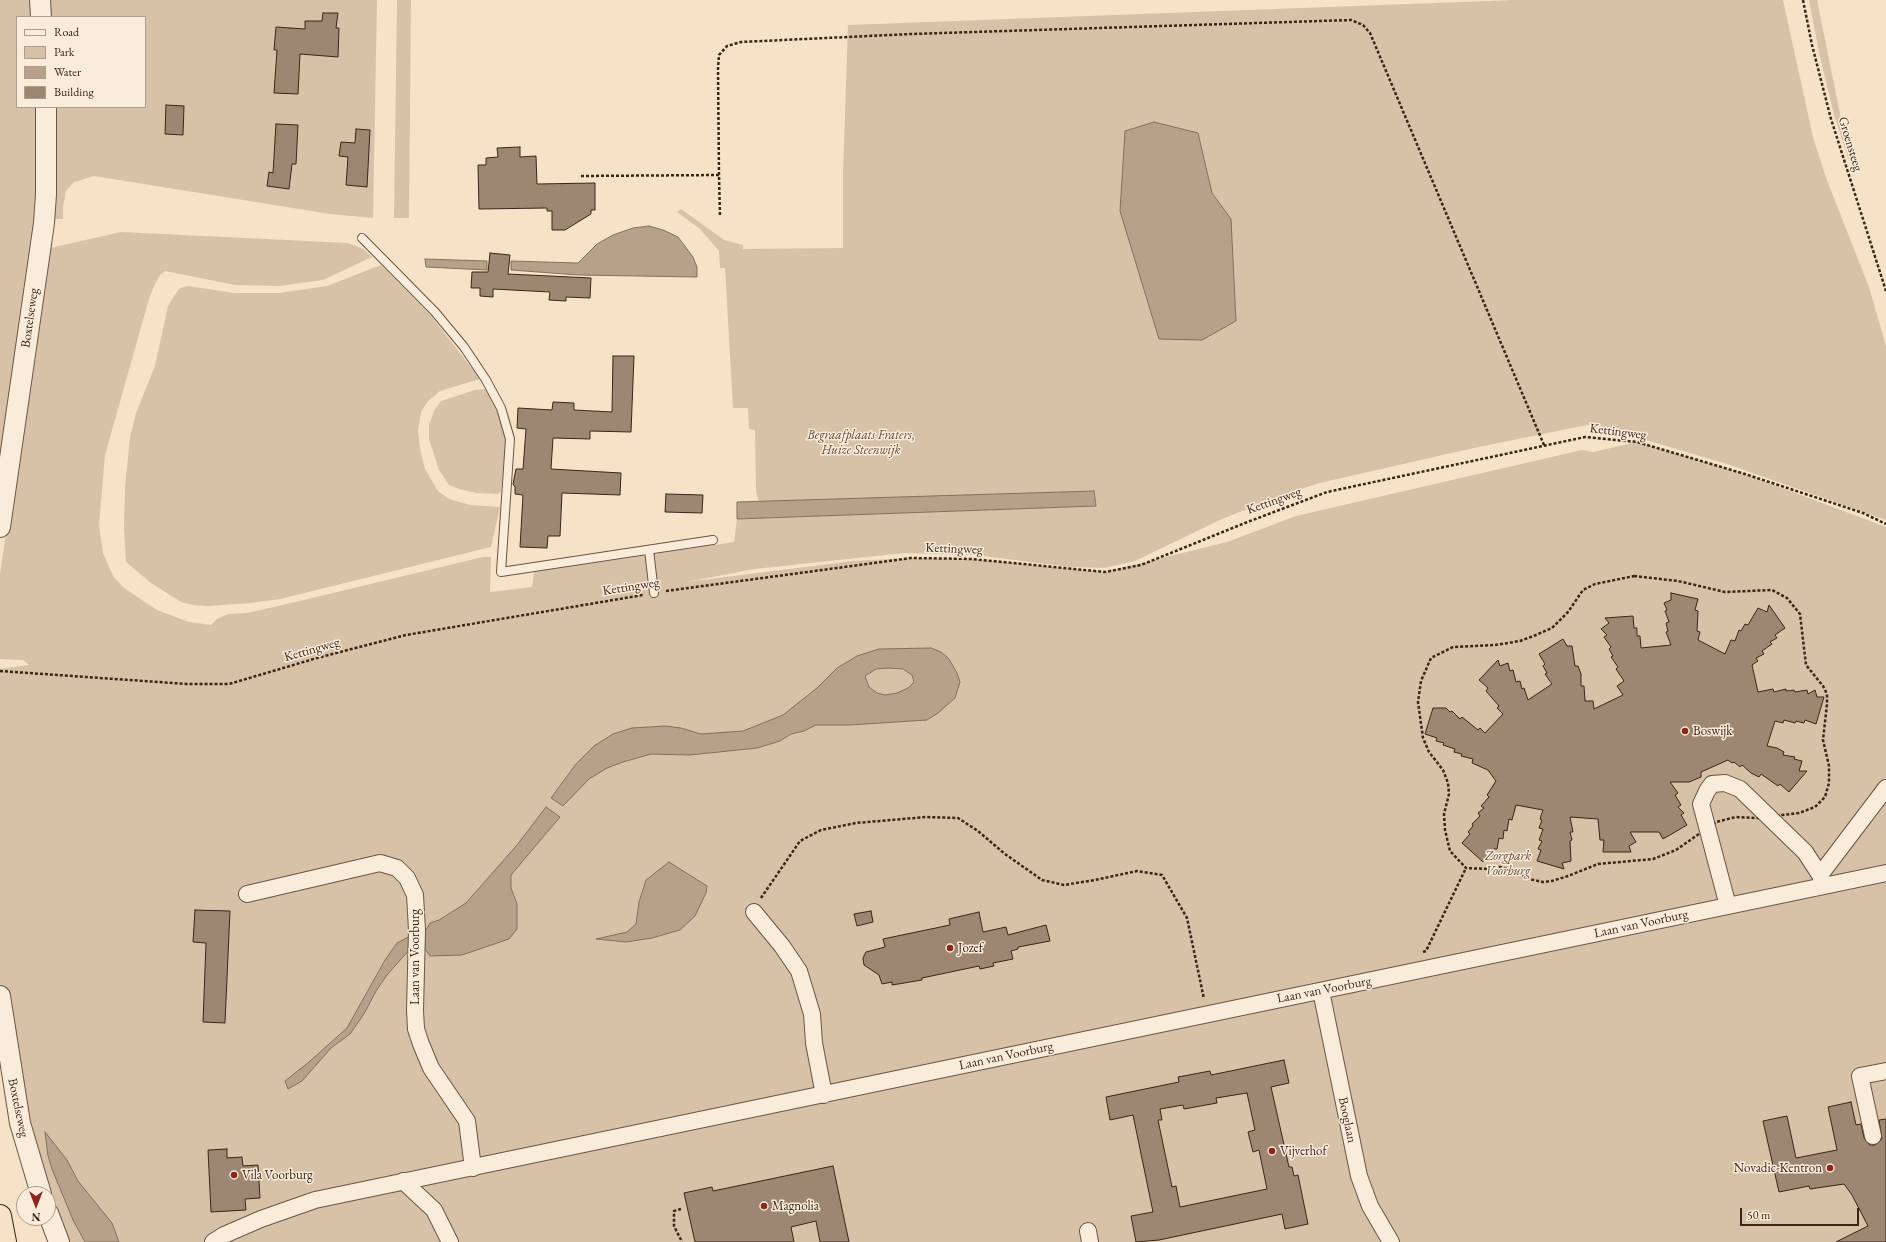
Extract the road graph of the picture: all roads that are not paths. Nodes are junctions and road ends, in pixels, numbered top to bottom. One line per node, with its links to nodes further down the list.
1 (40, 0): 2 (street)
2 (41, 16)
3 (46, 108): 5 (street, Boxtelseweg)
4 (362, 238): 7 (lane)
5 (0, 527)
6 (713, 540): 7 (lane)
7 (649, 550): 8 (lane)
8 (654, 593)
9 (1886, 788): 11 (street)
10 (1886, 873): 11 (street, Laan van Voorburg)
11 (1822, 880): 13 (street, Laan van Voorburg); 13 (street)
12 (247, 894): 20 (street, Laan van Voorburg)
13 (1728, 906): 15 (street, Laan van Voorburg)
14 (754, 912): 18 (street)
15 (1321, 991): 18 (street, Laan van Voorburg); 25 (street, Booglaan)
16 (0, 996): 22 (street, Boxtelseweg)
17 (1886, 1071): 19 (street)
18 (824, 1095): 20 (street, Laan van Voorburg)
19 (1873, 1136)
20 (473, 1168): 21 (street, Laan van Voorburg)
21 (403, 1181): 28 (street, Laan van Voorburg); 29 (street)
22 (39, 1186)
23 (0, 1216): 26 (highway)
24 (53, 1226): 27 (street)
25 (1387, 1240)
26 (5, 1242)
27 (59, 1242)
28 (213, 1242)
29 (450, 1242)

